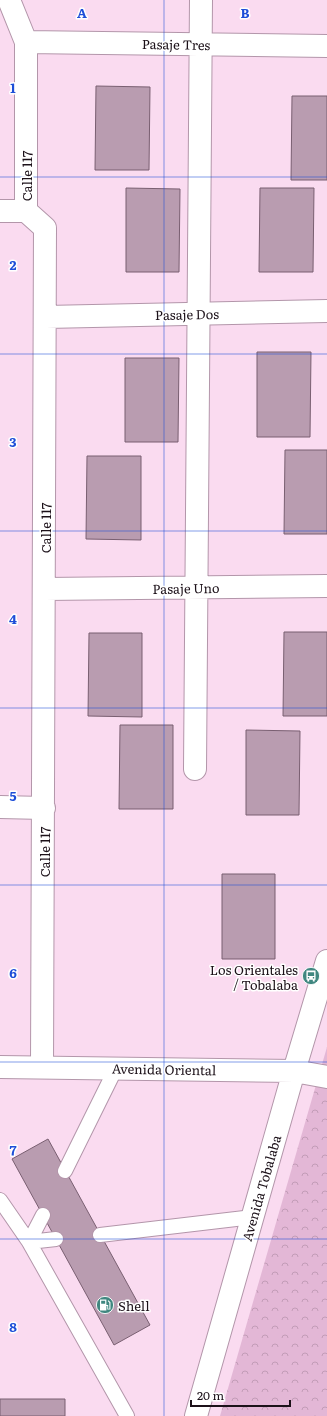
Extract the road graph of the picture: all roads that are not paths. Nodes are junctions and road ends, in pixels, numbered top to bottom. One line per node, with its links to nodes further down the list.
1 (9, 0): 3 (street, Calle 117)
2 (201, 0): 4 (street)
3 (26, 42): 4 (street, Pasaje Tres); 7 (street, Calle 117)
4 (201, 44): 5 (street, Pasaje Tres); 9 (street)
5 (327, 46)
6 (0, 211): 7 (street)
7 (26, 211): 10 (street, Calle 117)
8 (327, 311): 9 (street, Pasaje Dos)
9 (198, 313): 10 (street, Pasaje Dos); 12 (street)
10 (46, 317): 13 (street, Calle 117)
11 (327, 586): 12 (street, Pasaje Uno)
12 (196, 588): 13 (street, Pasaje Uno); 14 (street)
13 (45, 590): 16 (street, Calle 117)
14 (196, 769)
15 (0, 808): 16 (street)
16 (44, 808): 19 (street, Calle 117)
17 (327, 961): 21 (street, Avenida Tobalaba)
18 (0, 1067): 19 (street, Avenida Oriental)
19 (42, 1067): 20 (street, Avenida Oriental)
20 (116, 1068): 21 (street, Avenida Oriental); 23 (lane)
21 (294, 1071): 22 (street, Avenida Oriental); 26 (street, Avenida Tobalaba)
22 (327, 1077)
23 (65, 1171)
24 (0, 1200): 29 (lane)
25 (43, 1215): 29 (lane)
26 (253, 1217): 27 (lane); 31 (street, Avenida Tobalaba)
27 (100, 1234)
28 (56, 1239): 29 (lane)
29 (29, 1242): 30 (lane)
30 (127, 1416)
31 (196, 1416)

